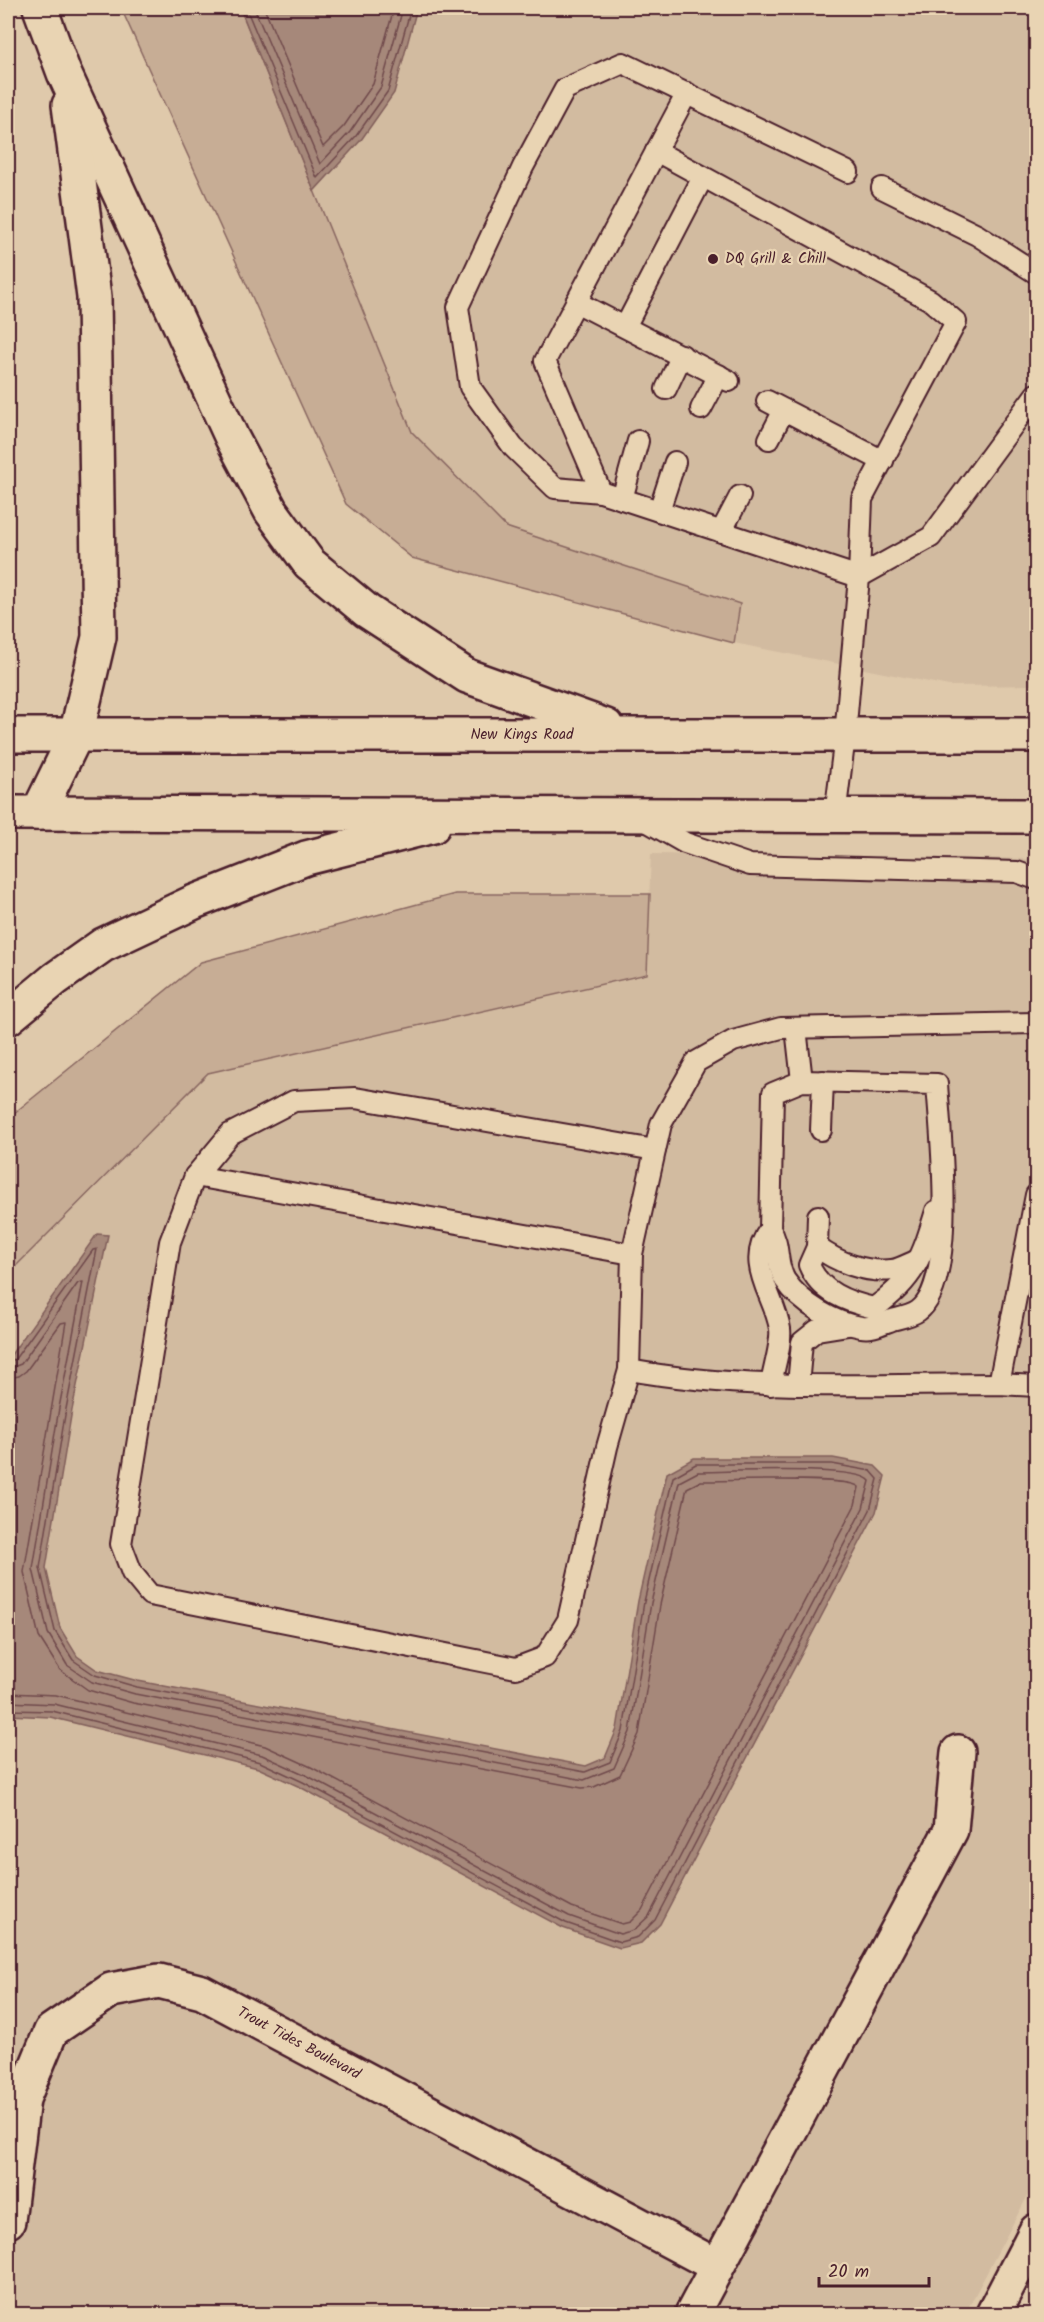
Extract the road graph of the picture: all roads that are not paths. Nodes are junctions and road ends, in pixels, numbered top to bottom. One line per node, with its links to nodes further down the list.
1 (40, 8): 2 (main road)
2 (64, 73): 25 (main road); 27 (main road)
3 (687, 93): 4 (lane); 5 (lane); 19 (lane)
4 (656, 151): 6 (lane); 9 (lane)
5 (848, 172)
6 (703, 177): 10 (lane); 17 (lane)
7 (882, 188): 8 (lane)
8 (1036, 273)
9 (576, 302): 10 (lane); 19 (lane)
10 (625, 327): 11 (lane)
11 (682, 355): 12 (lane); 14 (lane)
12 (666, 389)
13 (1036, 394): 24 (lane)
14 (701, 409)
15 (769, 439): 17 (lane)
16 (638, 441): 21 (lane)
17 (883, 461): 24 (lane)
18 (675, 462): 22 (lane)
19 (601, 492): 21 (lane)
20 (740, 496): 23 (lane)
21 (622, 499): 22 (lane)
22 (659, 511): 23 (lane)
23 (721, 532): 24 (lane)
24 (860, 578): 29 (lane)
25 (628, 734): 27 (main road, New Kings Road); 29 (main road, New Kings Road)
26 (8, 735): 27 (main road, New Kings Road)
27 (76, 735): 30 (main road)
28 (1036, 735): 29 (main road, New Kings Road)
29 (845, 736): 33 (lane)
30 (23, 813): 31 (main road)
31 (483, 814): 32 (main road); 36 (main road)
32 (635, 815): 33 (main road); 35 (lane)
33 (835, 816): 34 (main road)
34 (1036, 816)
35 (1036, 879)
36 (8, 1018)
37 (1036, 1023): 38 (lane)
38 (796, 1028): 39 (lane); 42 (lane)
39 (802, 1080): 40 (lane); 47 (lane)
40 (823, 1081): 41 (lane); 44 (lane)
41 (821, 1130)
42 (655, 1150): 43 (lane); 49 (lane)
43 (195, 1176): 49 (lane); 52 (lane)
44 (943, 1188): 50 (lane); 51 (lane)
45 (1036, 1195): 53 (lane)
46 (818, 1216): 48 (lane)
47 (770, 1228): 51 (lane); 54 (lane)
48 (817, 1247): 50 (lane); 50 (lane)
49 (632, 1254): 52 (lane)
50 (918, 1260)
51 (848, 1325): 55 (lane)
52 (629, 1370): 54 (lane)
53 (999, 1384): 55 (lane); 56 (lane)
54 (771, 1385): 55 (lane)
55 (798, 1385)
56 (1036, 1386)
57 (958, 1752): 60 (main road)
58 (8, 2221): 60 (main road, Trout Tides Boulevard)
59 (1036, 2231): 62 (main road)
60 (717, 2266): 61 (main road)
61 (692, 2314)
62 (993, 2314)

